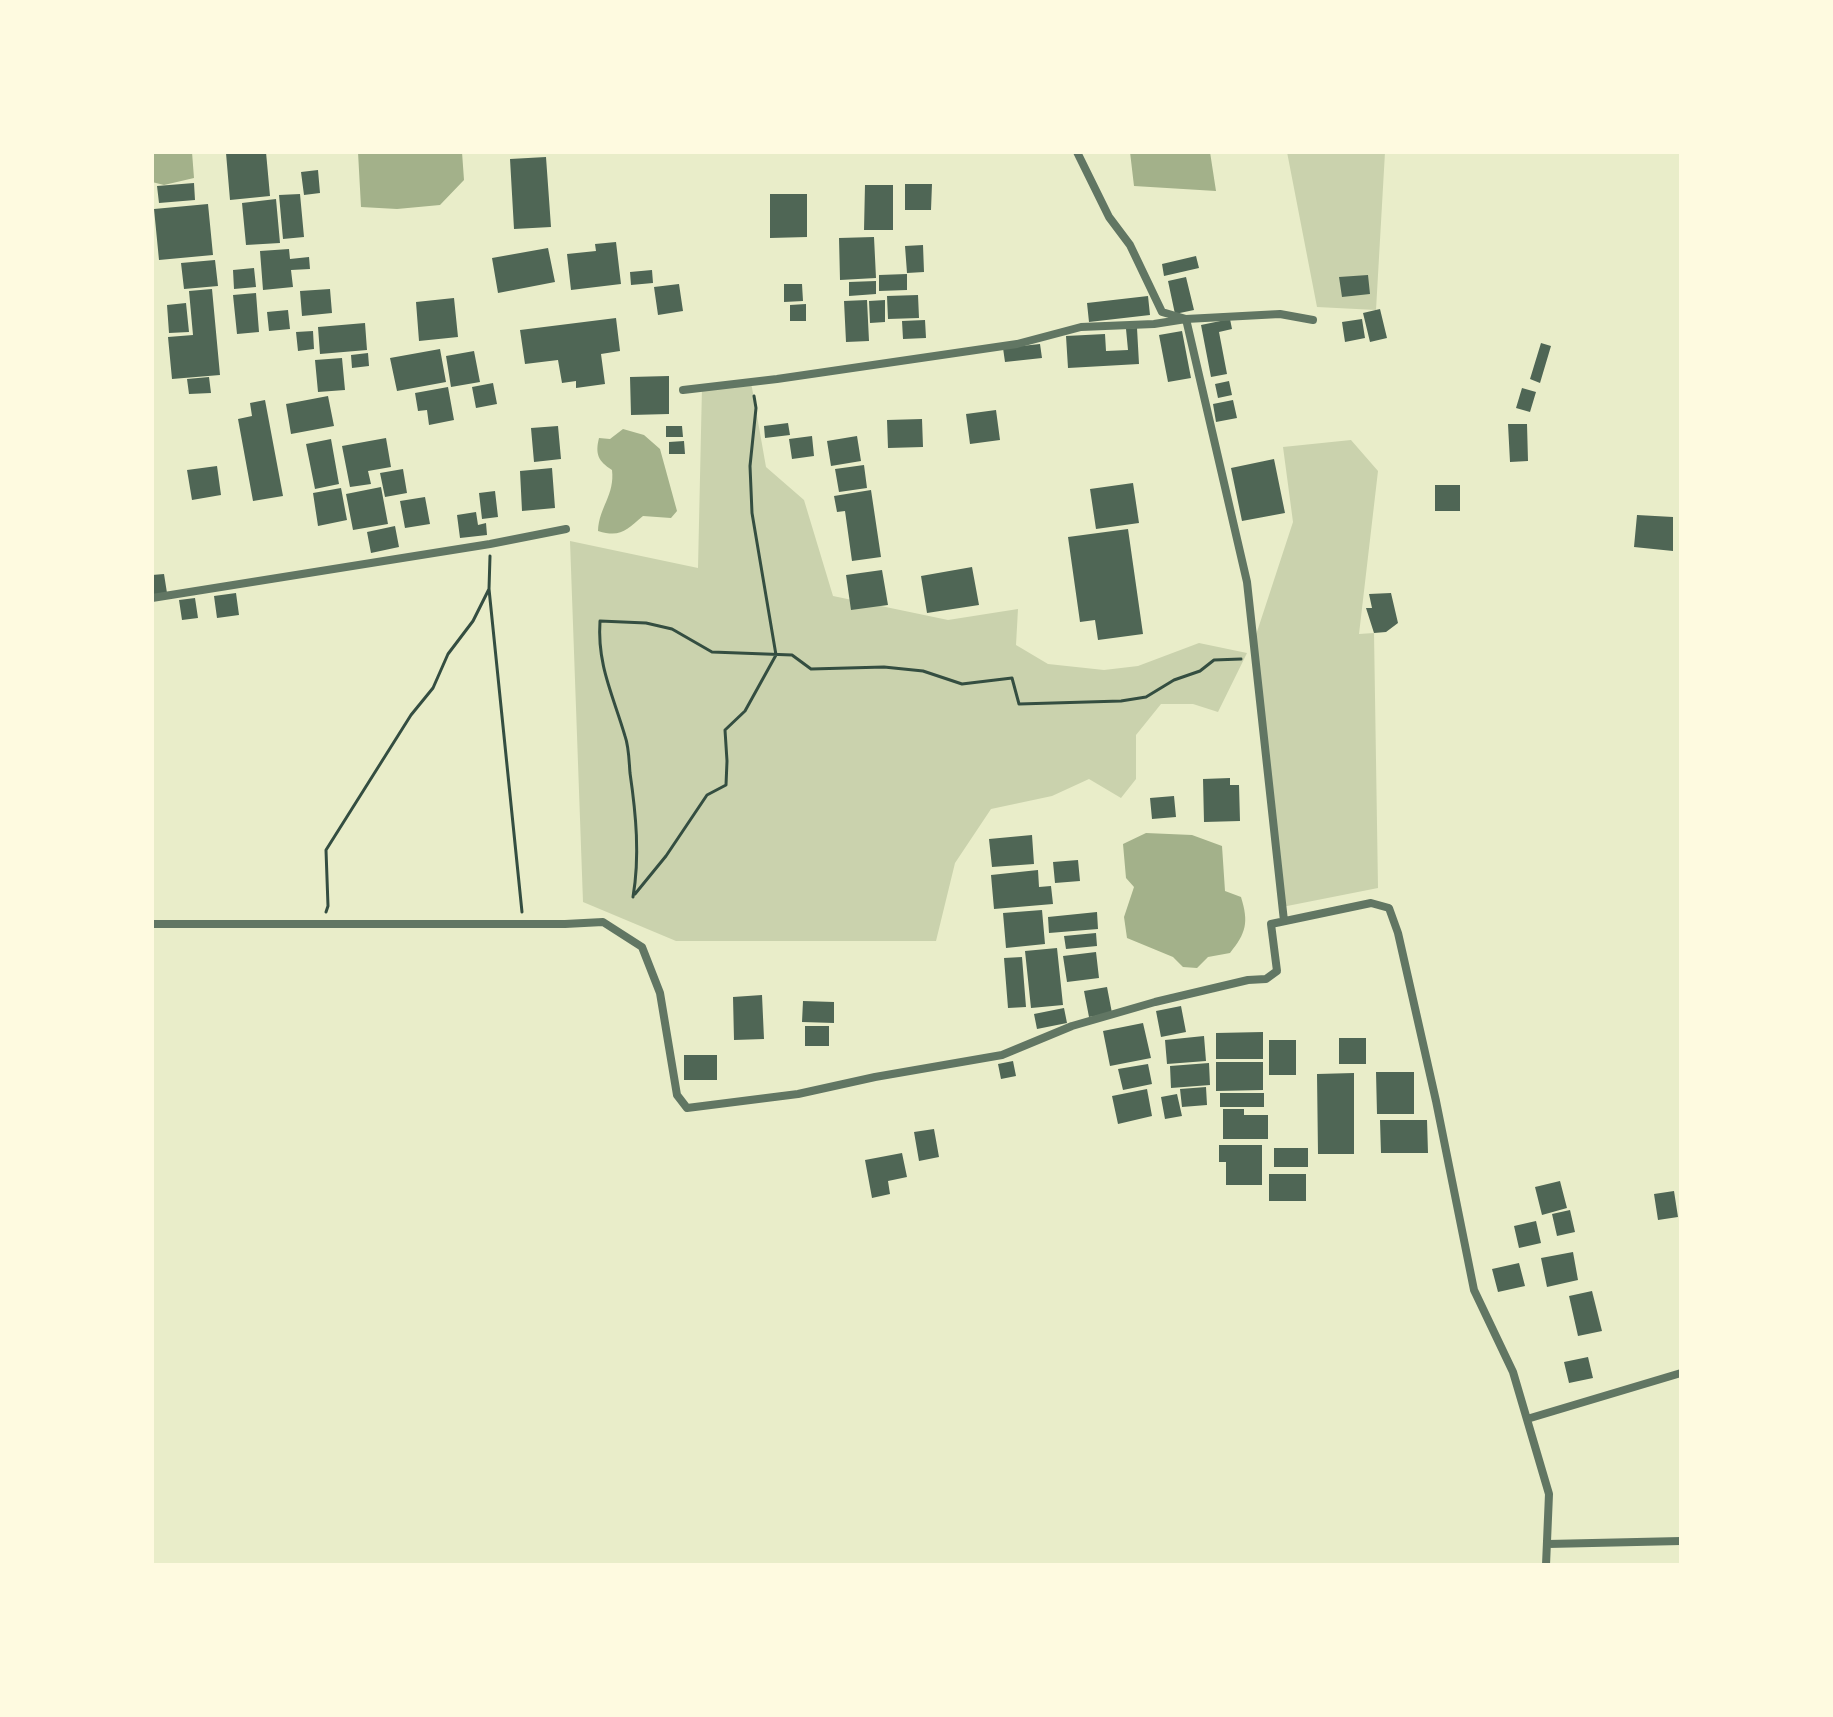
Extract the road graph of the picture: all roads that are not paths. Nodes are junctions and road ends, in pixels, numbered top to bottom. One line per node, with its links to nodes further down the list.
1 (1077, 152): 2 (street)
2 (1186, 319): 3 (street); 4 (street); 7 (street)
3 (1313, 320)
4 (683, 390)
5 (566, 529): 6 (street)
6 (152, 598)
7 (1284, 921): 8 (street); 10 (street)
8 (152, 924)
9 (1681, 1373): 10 (street)
10 (1527, 1419): 12 (street)
11 (1681, 1541): 12 (street)
12 (1548, 1544): 13 (street)
13 (1546, 1565)

